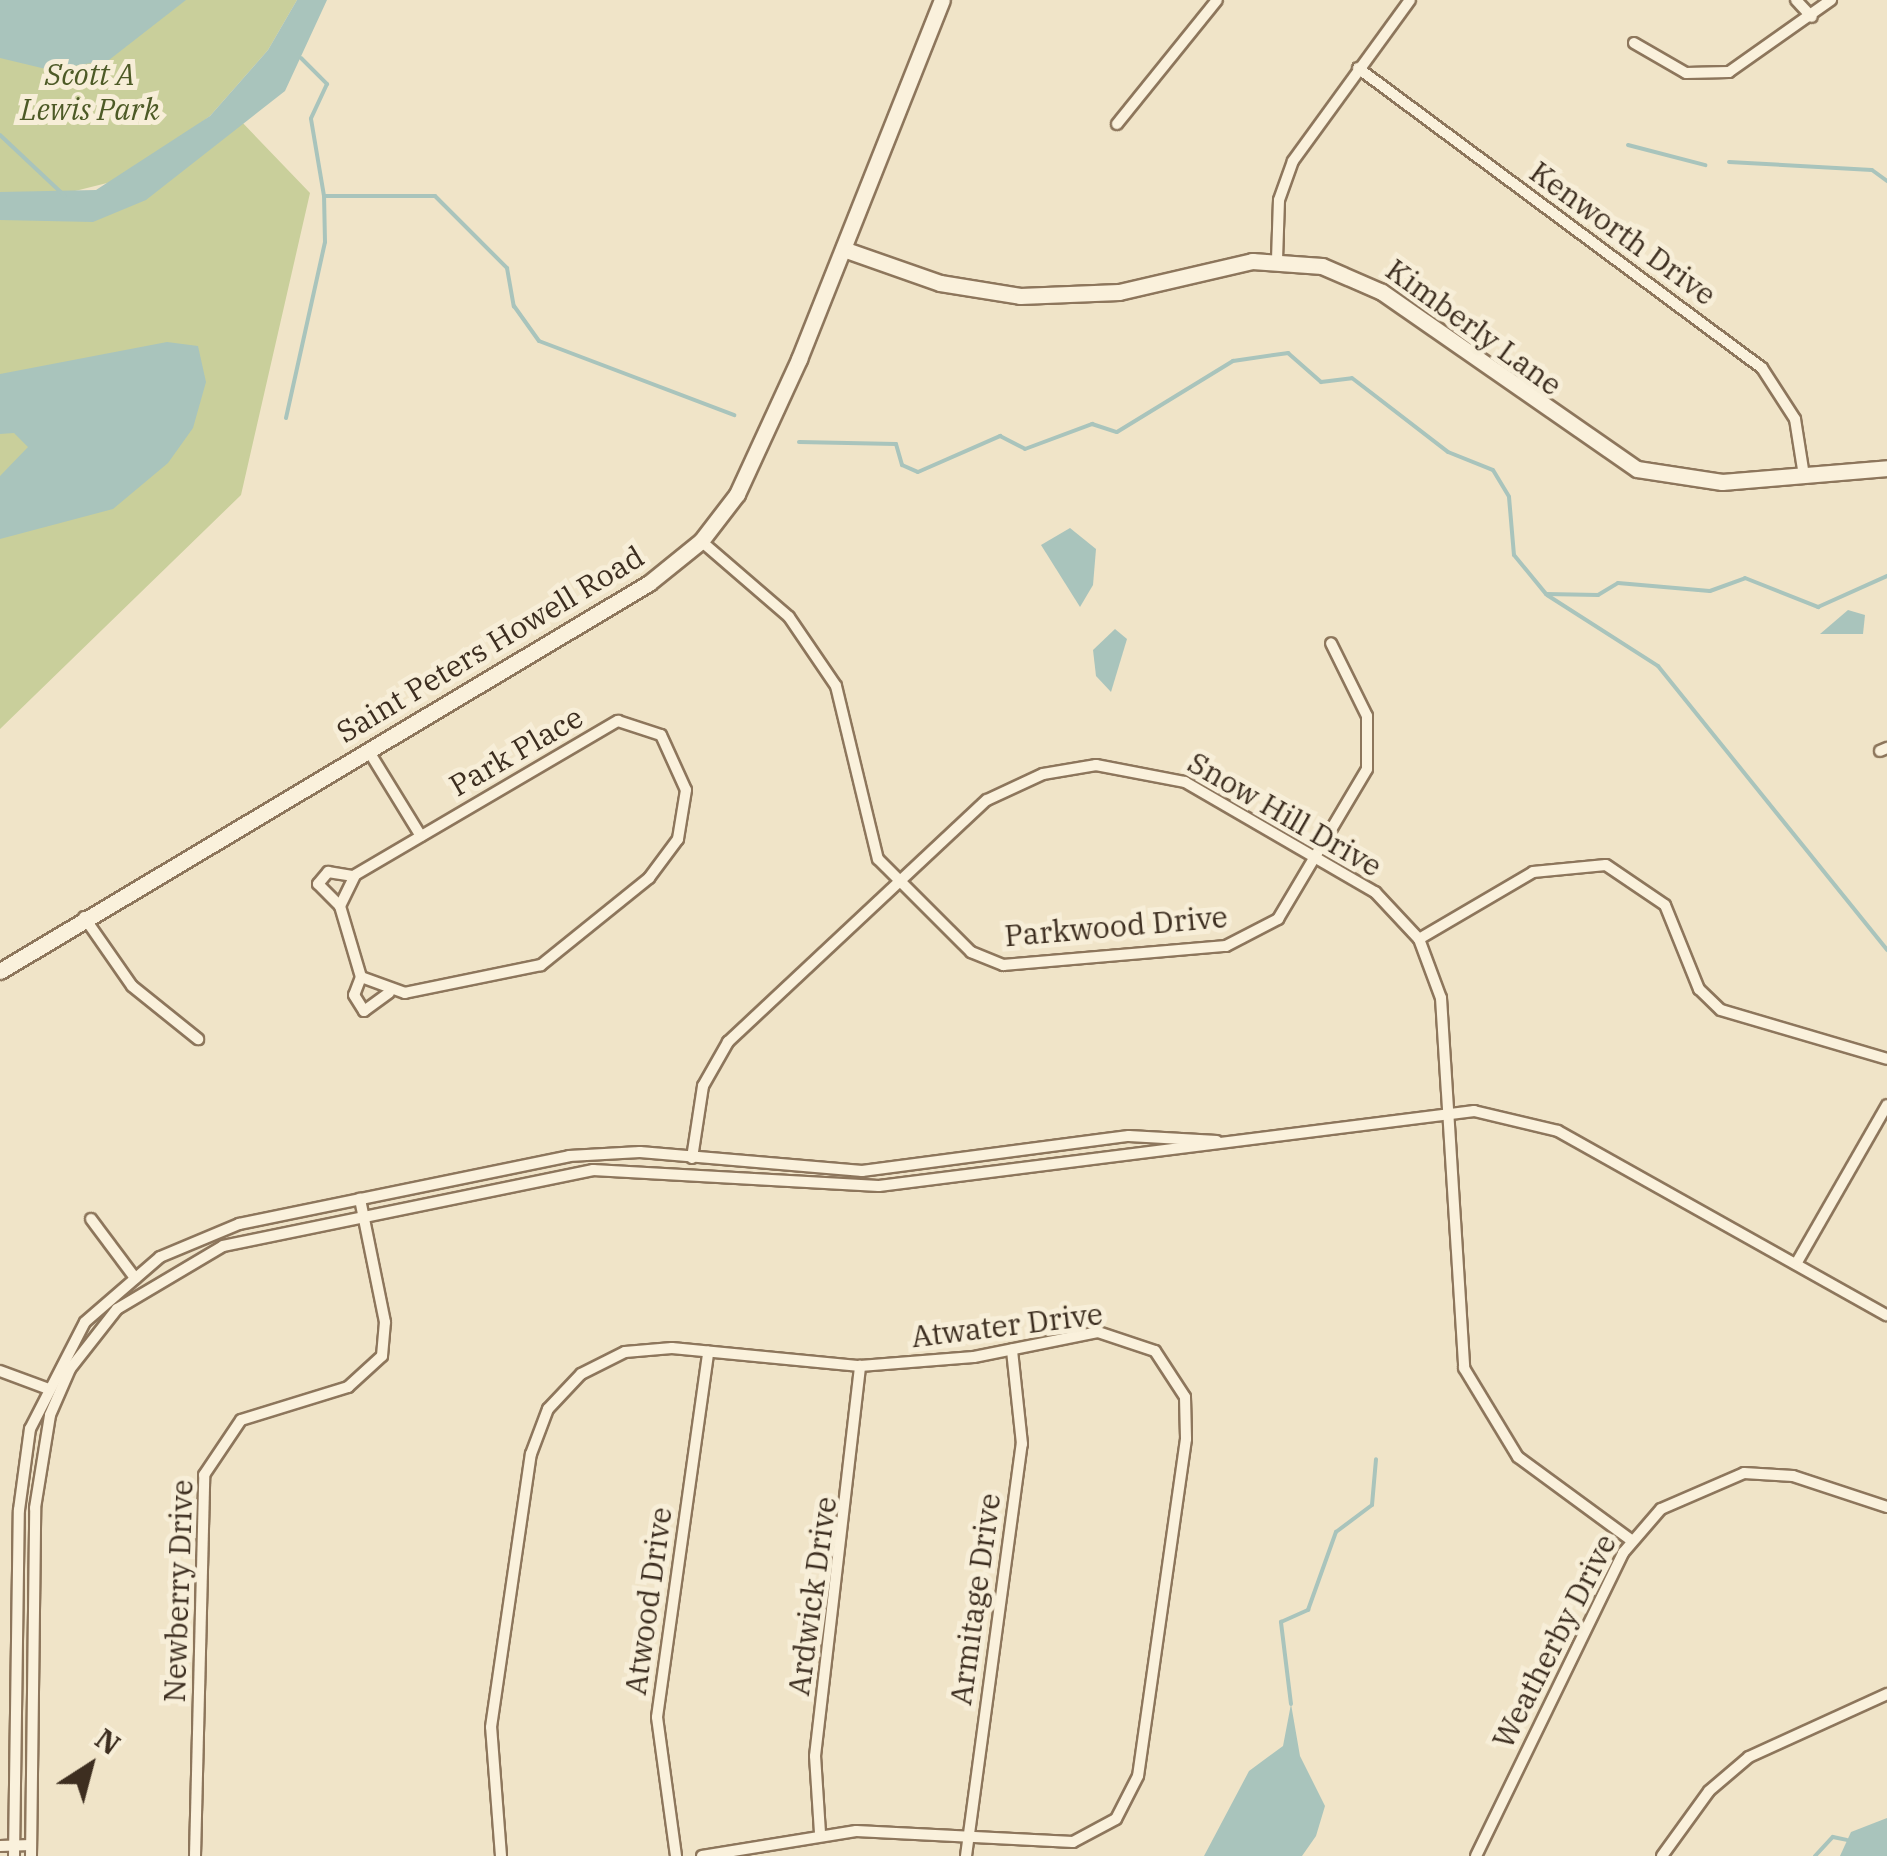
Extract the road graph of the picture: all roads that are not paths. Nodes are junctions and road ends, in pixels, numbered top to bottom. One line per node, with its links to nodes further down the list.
1 (942, 0): 11 (main road, Saint Peters Howell Road)
2 (1200, 0): 6 (street)
3 (1410, 0): 9 (street)
4 (1796, 0): 7 (street)
5 (1830, 0): 7 (street)
6 (1214, 4): 10 (street)
7 (1812, 17): 8 (street)
8 (1634, 43)
9 (1358, 68): 12 (street); 14 (street, Kenworth Drive)
10 (1117, 124)
11 (846, 250): 12 (main road, Kimberly Lane); 15 (main road, Saint Peters Howell Road)
12 (1277, 260): 14 (main road, Kimberly Lane)
13 (1887, 468): 14 (main road, Kimberly Lane)
14 (1804, 476)
15 (700, 541): 17 (main road, Saint Peters Howell Road); 21 (street, Parkwood Drive)
16 (1331, 643): 19 (street, Parkwood Drive)
17 (368, 750): 18 (street); 23 (main road, Saint Peters Howell Road)
18 (420, 836): 20 (street, Park Place); 27 (street, Park Place)
19 (1321, 858): 21 (street, Snow Hill Drive); 21 (street, Parkwood Drive); 24 (street, Snow Hill Drive)
20 (354, 876): 22 (street); 22 (street, Park Place)
21 (898, 880): 33 (street, Snow Hill Drive)
22 (340, 906): 26 (street, Park Place)
23 (84, 916): 25 (main road, Saint Peters Howell Road); 28 (street)
24 (1419, 939): 29 (street); 31 (street, Snow Hill Drive)
25 (0, 972)
26 (361, 977): 27 (street); 27 (street, Park Place)
27 (389, 992)
28 (198, 1039)
29 (1887, 1060)
30 (1887, 1105): 40 (street)
31 (1446, 1110): 32 (street); 40 (street); 51 (street, Snow Hill Drive)
32 (1222, 1142): 34 (street); 36 (street)
33 (692, 1155): 34 (street); 35 (street, Snow Hill Drive); 37 (street)
34 (915, 1166): 36 (street)
35 (691, 1170): 36 (street); 38 (street)
36 (917, 1183)
37 (360, 1199): 38 (street, Newberry Drive); 41 (street)
38 (364, 1214): 42 (street); 58 (street, Newberry Drive)
39 (91, 1218): 41 (street)
40 (1796, 1264): 43 (street)
41 (133, 1276): 42 (street); 48 (street)
42 (142, 1286): 49 (street)
43 (1887, 1316)
44 (1012, 1350): 46 (street, Atwater Drive); 54 (street, Armitage Drive); 54 (street, Atwater Drive)
45 (708, 1352): 46 (street, Atwater Drive); 59 (street, Atwater Drive); 60 (street, Atwood Drive)
46 (860, 1366): 53 (street, Ardwick Drive)
47 (0, 1372): 48 (street)
48 (44, 1387): 49 (street); 56 (street)
49 (58, 1393): 57 (street)
50 (1887, 1507): 51 (street, Weatherby Drive)
51 (1631, 1540): 63 (street, Weatherby Drive)
52 (1887, 1694): 64 (street)
53 (820, 1833): 54 (street, Atwater Drive); 61 (street, Atwater Drive)
54 (969, 1833): 62 (street, Armitage Drive)
55 (0, 1846): 56 (street)
56 (14, 1851): 57 (street)
57 (31, 1851)
58 (195, 1856)
59 (501, 1856)
60 (676, 1856)
61 (702, 1856)
62 (966, 1856)
63 (1476, 1856)
64 (1662, 1856)

